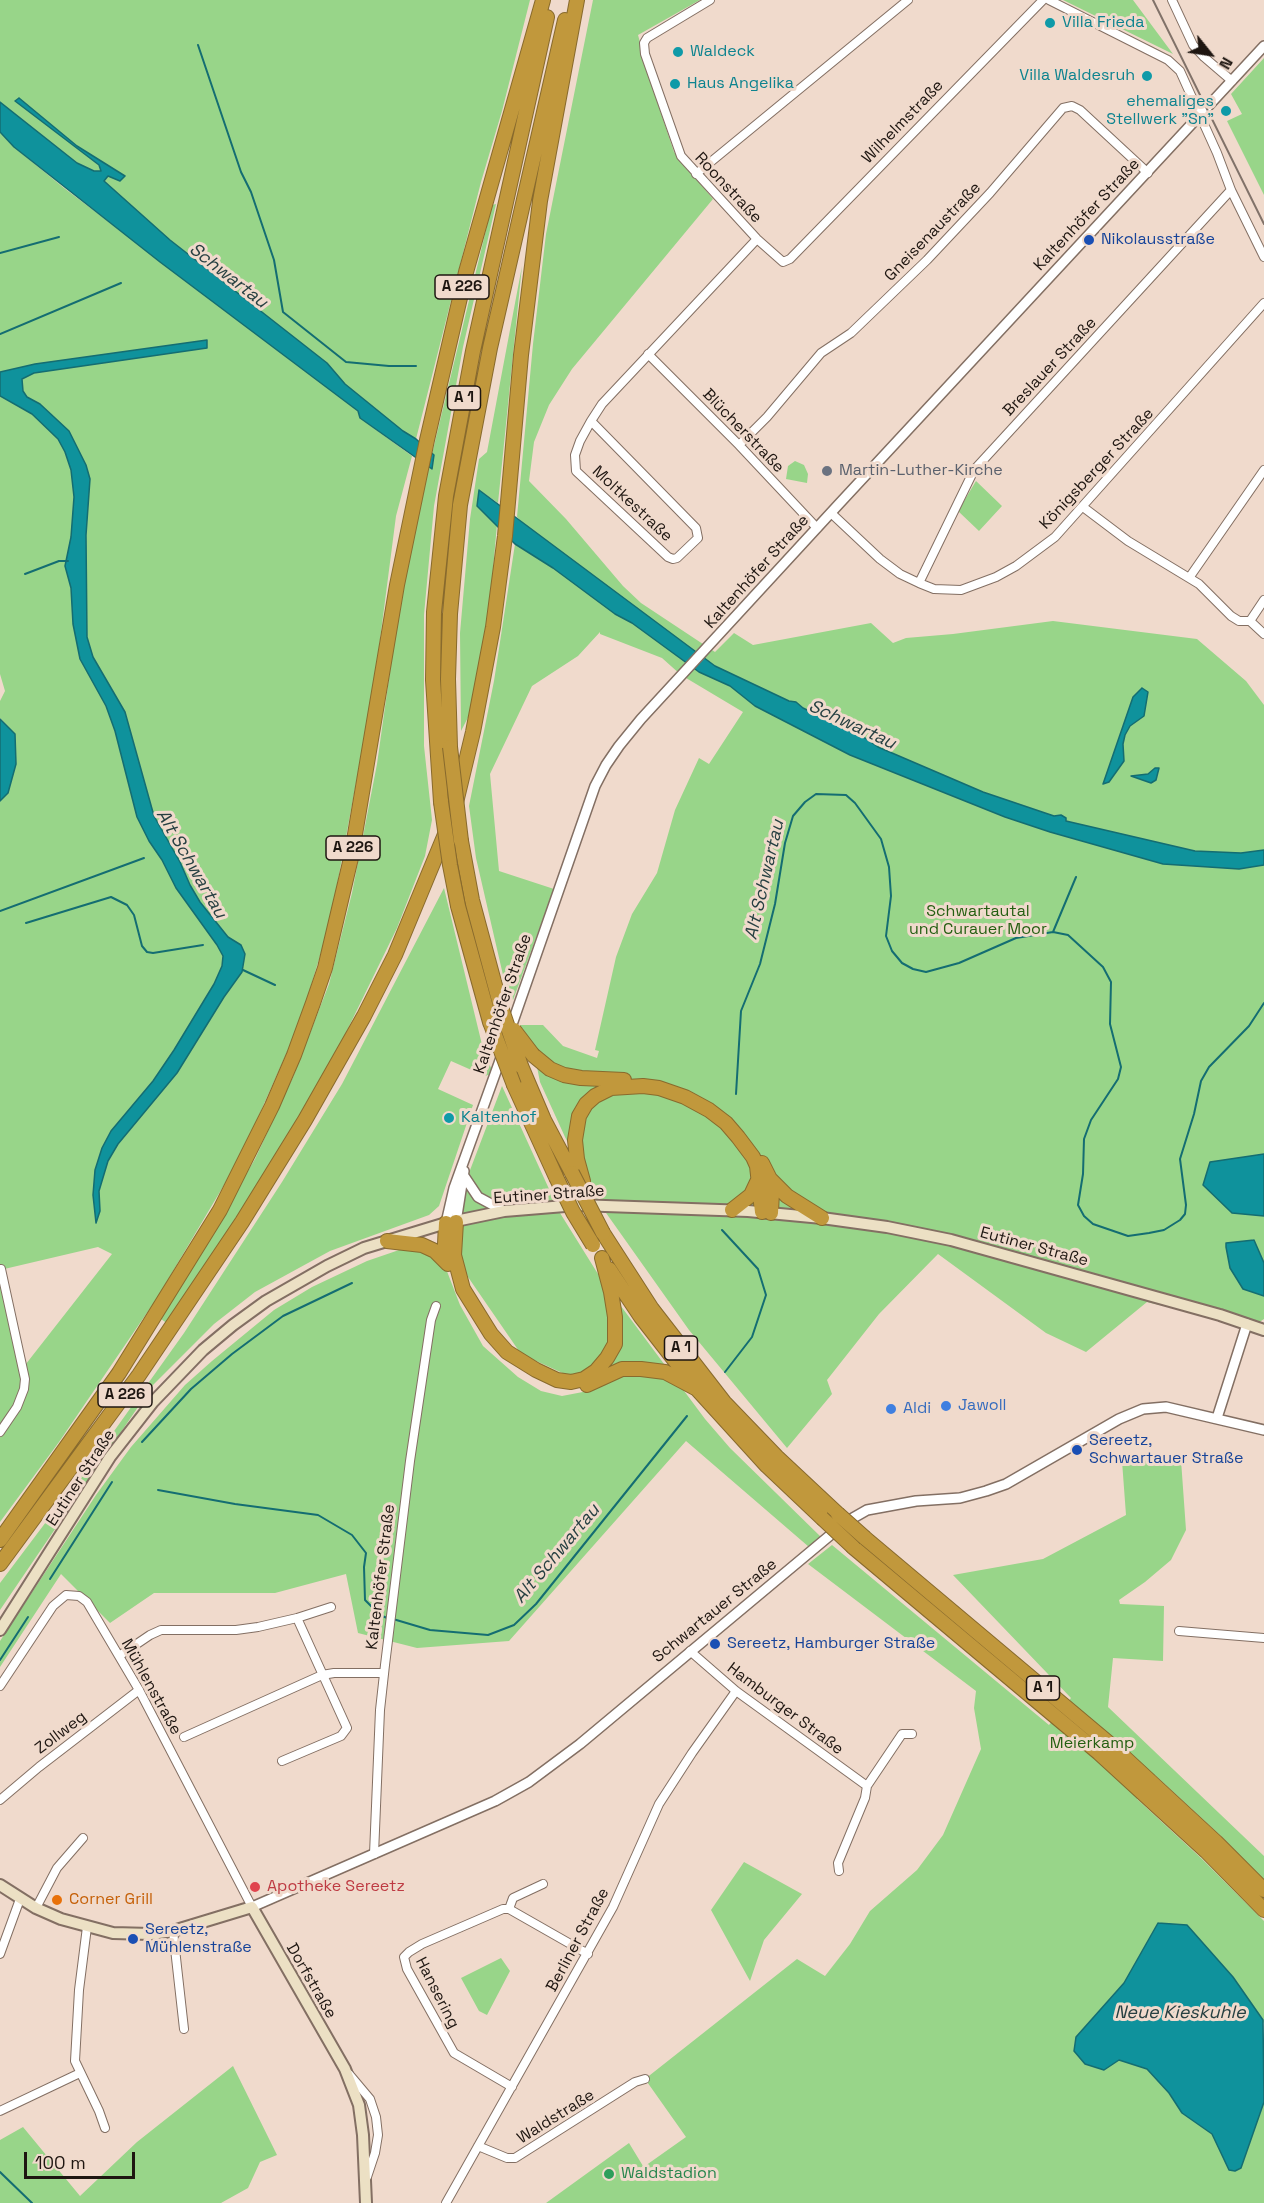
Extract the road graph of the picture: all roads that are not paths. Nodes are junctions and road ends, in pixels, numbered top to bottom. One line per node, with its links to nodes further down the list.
1 (543, 0): 53 (highway, A 226)
2 (551, 0): 43 (highway, A 1, bridge)
3 (569, 0): 32 (highway, A 1, bridge)
4 (577, 0): 54 (highway, A 226)
5 (710, 0): 14 (street, Roonstraße)
6 (908, 0): 14 (street)
7 (1042, 0): 18 (street, Wilhelmstraße)
8 (1049, 0): 12 (street)
9 (1172, 0): 11 (street)
10 (1264, 46): 11 (street, Kaltenhöfer Straße)
11 (1232, 81): 12 (street, Kaltenhöfer Straße)
12 (1200, 116): 13 (street, Kaltenhöfer Straße); 15 (street)
13 (1148, 173): 22 (street, Gneisenaustraße); 25 (street, Kaltenhöfer Straße)
14 (696, 174): 16 (street, Roonstraße)
15 (1231, 190): 17 (street); 28 (street, Breslauer Straße)
16 (757, 239): 18 (street, Roonstraße); 20 (street, Moltkestraße)
17 (1264, 257)
18 (783, 262)
19 (1264, 303): 24 (street, Königsberger Straße)
20 (648, 354): 21 (street, Moltkestraße); 22 (street, Blücherstraße)
21 (591, 420): 21 (street, Moltkestraße)
22 (739, 445): 26 (street, Blücherstraße)
23 (1264, 470): 27 (street)
24 (1083, 507): 27 (street); 28 (street, Königsberger Straße)
25 (831, 513): 26 (street, Kaltenhöfer Straße); 28 (street, Königsberger Straße)
26 (817, 528): 33 (street, Kaltenhöfer Straße)
27 (1189, 578): 30 (street)
28 (919, 583)
29 (1264, 600): 30 (street)
30 (1250, 621): 31 (street)
31 (1264, 634)
32 (500, 1004): 35 (highway, A 1, bridge); 36 (highway, bridge)
33 (466, 1154): 34 (street, Kaltenhöfer Straße); 41 (street, Kaltenhöfer Straße)
34 (464, 1176): 38 (street); 41 (street, Kaltenhöfer Straße)
35 (578, 1177): 36 (highway); 77 (highway, A 1, bridge)
36 (765, 1178): 37 (highway); 39 (highway); 40 (highway)
37 (732, 1210): 38 (main road, Eutiner Straße); 39 (main road, Eutiner Straße)
38 (504, 1211): 41 (main road, Eutiner Straße)
39 (766, 1213): 40 (main road, Eutiner Straße)
40 (822, 1218): 47 (main road, Eutiner Straße)
41 (451, 1222): 42 (main road, Eutiner Straße); 43 (highway); 44 (highway)
42 (387, 1241): 44 (highway); 57 (main road, Eutiner Straße)
43 (602, 1258): 49 (highway, A 1)
44 (448, 1264): 49 (highway)
45 (1, 1269): 52 (street)
46 (436, 1306): 62 (street, Kaltenhöfer Straße)
47 (1247, 1324): 48 (main road, Eutiner Straße); 50 (street)
48 (1264, 1330)
49 (697, 1389): 82 (highway, A 1, bridge)
50 (1218, 1418): 51 (street, Schwartauer Straße); 60 (street, Schwartauer Straße)
51 (1264, 1430)
52 (0, 1432)
53 (0, 1540)
54 (0, 1564)
55 (331, 1607): 56 (street)
56 (297, 1618): 61 (street); 63 (street)
57 (0, 1630)
58 (1179, 1631): 59 (street)
59 (1264, 1638)
60 (690, 1651): 66 (street, Hamburger Straße); 73 (street, Schwartauer Straße)
61 (119, 1656): 64 (street, Mühlenstraße); 65 (street, Mühlenstraße)
62 (384, 1673): 63 (street); 73 (street, Kaltenhöfer Straße)
63 (322, 1675): 68 (street); 69 (street)
64 (0, 1686)
65 (140, 1690): 71 (street, Zollweg); 79 (street, Mühlenstraße)
66 (736, 1691): 70 (street, Hamburger Straße); 86 (street, Berliner Straße)
67 (912, 1734): 70 (street)
68 (184, 1737)
69 (282, 1761)
70 (867, 1786): 74 (street)
71 (0, 1800)
72 (83, 1838): 80 (street)
73 (374, 1854): 79 (street, Schwartauer Straße)
74 (839, 1871)
75 (543, 1884): 81 (street, Hansering)
76 (0, 1886): 78 (main road)
77 (1264, 1890)
78 (20, 1899): 80 (main road); 85 (street)
79 (252, 1907): 84 (main road); 94 (main road, Dorfstraße)
80 (36, 1908): 83 (main road)
81 (509, 1909): 86 (street); 90 (street, Hansering)
82 (1264, 1910)
83 (87, 1927): 84 (main road); 88 (street)
84 (173, 1931): 87 (street)
85 (0, 1954)
86 (588, 1954): 90 (street, Berliner Straße)
87 (184, 2029)
88 (80, 2073): 91 (street); 92 (street)
89 (645, 2079): 93 (street, Waldstraße)
90 (512, 2087): 93 (street, Berliner Straße)
91 (0, 2111)
92 (105, 2128)
93 (478, 2146): 95 (street, Berliner Straße)
94 (366, 2203)
95 (446, 2203)

